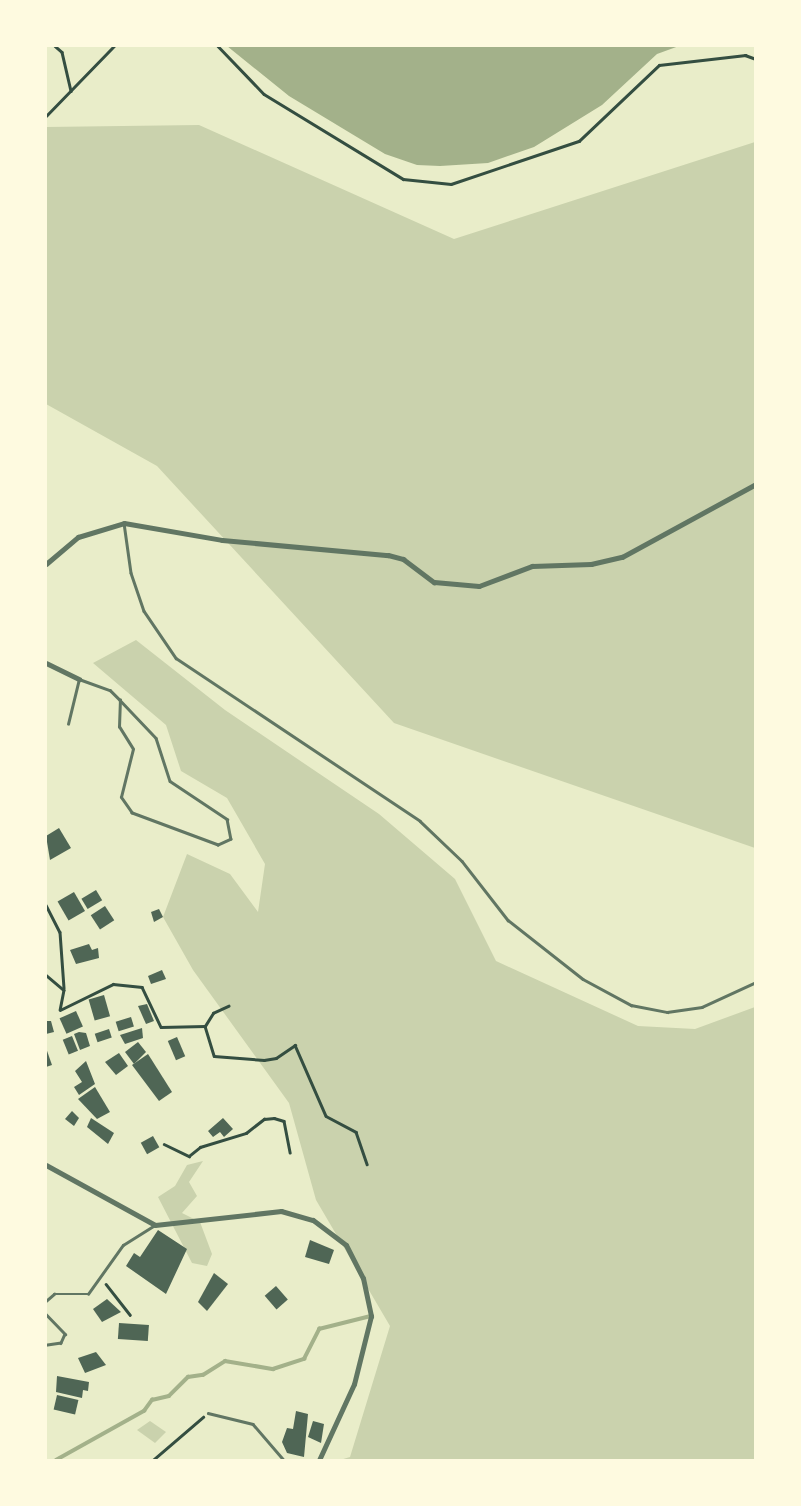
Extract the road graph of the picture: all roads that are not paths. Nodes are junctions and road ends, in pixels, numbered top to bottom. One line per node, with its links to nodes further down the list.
1 (755, 484): 2 (street)
2 (124, 523): 3 (street); 8 (lane)
3 (46, 564)
4 (46, 663): 5 (street)
5 (79, 679): 6 (lane); 7 (lane)
6 (120, 700): 6 (lane)
7 (68, 724)
8 (755, 982)
9 (46, 1165): 10 (street)
10 (155, 1225): 11 (lane); 16 (street)
11 (46, 1301)
12 (46, 1314): 13 (lane)
13 (46, 1345)
14 (208, 1413): 15 (lane)
15 (284, 1461)
16 (319, 1461)

